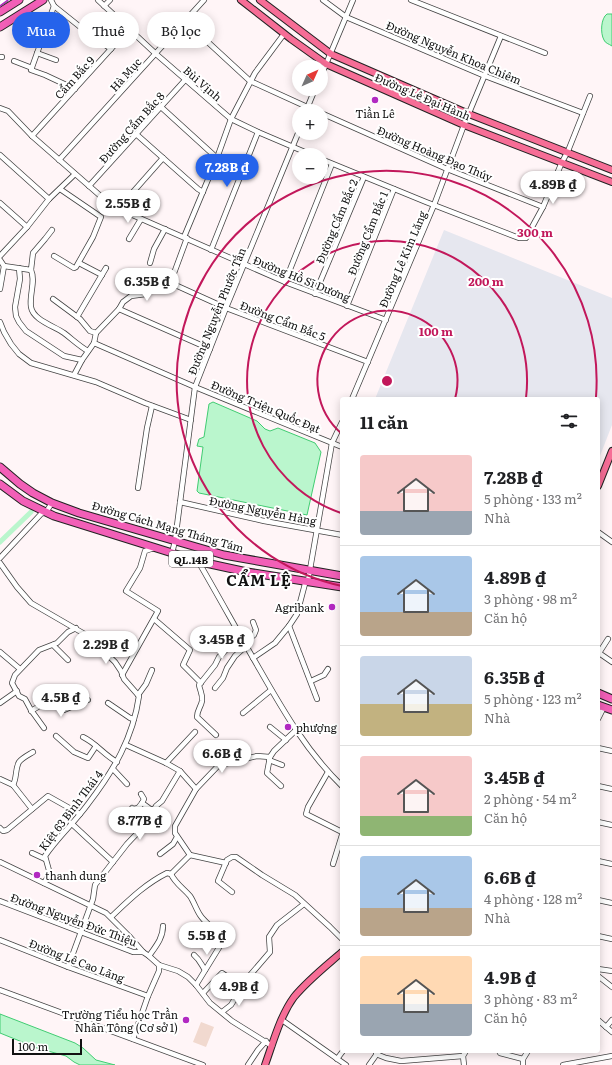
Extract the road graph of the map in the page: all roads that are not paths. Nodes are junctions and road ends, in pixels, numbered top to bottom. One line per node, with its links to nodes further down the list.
1 (5, 0): 13 (street)
2 (19, 0): 16 (highway)
3 (43, 0): 20 (highway)
4 (51, 0): 14 (street)
5 (98, 0): 15 (street, Bùi Vịnh)
6 (110, 0): 15 (street)
7 (204, 0): 18 (street, Hà Mục)
8 (241, 0): 21 (main road, Đường Lê Đại Hành)
9 (260, 0): 30 (main road, Đường Lê Đại Hành)
10 (323, 0): 19 (street, Đường Nguyễn Khoa Chiêm)
11 (353, 0): 19 (street)
12 (411, 0): 22 (street)
13 (0, 3)
14 (54, 6): 26 (street); 27 (street)
15 (104, 6): 17 (street, Bùi Vịnh)
16 (0, 12)
17 (111, 12)
18 (193, 12)
19 (346, 18): 30 (street); 37 (street, Đường Nguyễn Khoa Chiêm)
20 (0, 27)
21 (284, 34): 32 (main road, Đường Lê Đại Hành); 39 (street)
22 (501, 36): 28 (street); 37 (street, Đường Lê Kim Lăng)
23 (139, 38): 29 (street, Bùi Vịnh)
24 (161, 48): 29 (street, Hà Mục)
25 (214, 48): 39 (street)
26 (111, 49): 40 (street, Cẩm Bắc 9)
27 (37, 52): 31 (street); 36 (street)
28 (545, 53)
29 (156, 54): 38 (street, Bùi Vịnh); 60 (street, Hà Mục)
30 (331, 54): 33 (street); 46 (main road, Đường Lê Đại Hành)
31 (56, 60)
32 (320, 60)
33 (328, 60)
34 (14, 61): 36 (street)
35 (328, 65): 49 (main road, Đường Lê Đại Hành)
36 (32, 69): 40 (street)
37 (485, 76): 45 (street, Đường Nguyễn Khoa Chiêm); 46 (street, Đường Lê Kim Lăng)
38 (186, 79): 43 (street, Đường Cẩm Bắc 8); 48 (street, Bùi Vịnh)
39 (250, 81): 42 (street); 48 (street)
40 (75, 89): 52 (street, Cẩm Bắc 9)
41 (590, 96): 45 (street)
42 (297, 104)
43 (161, 107): 51 (street, Đường Cẩm Bắc 8); 59 (street)
44 (0, 108): 52 (street, Đường Hồ Sĩ Dương)
45 (583, 113): 56 (street)
46 (469, 114): 49 (street, Đường Lê Kim Lăng); 56 (main road, Đường Lê Đại Hành)
47 (328, 116): 64 (street, Đường Hoàng Đạo Thúy)
48 (231, 119): 50 (street, Bùi Vịnh); 59 (street)
49 (464, 125): 62 (main road, Đường Lê Đại Hành); 64 (street, Đường Lê Kim Lăng)
50 (258, 132): 54 (street, Bùi Vịnh); 84 (street)
51 (136, 134): 58 (street); 69 (street, Đường Cẩm Bắc 8)
52 (32, 136): 60 (street, Đường Hồ Sĩ Dương)
53 (295, 140): 54 (street, Đường Nguyễn Phước Tấn)
54 (293, 146): 55 (street, Bùi Vịnh); 90 (street, Đường Nguyễn Phước Tấn)
55 (297, 148)
56 (568, 152): 62 (street); 65 (main road, Đường Lê Đại Hành)
57 (0, 155): 73 (street)
58 (163, 158): 72 (street); 77 (street)
59 (217, 158): 72 (street)
60 (59, 160): 66 (street, Đường Hồ Sĩ Dương)
61 (328, 162): 63 (street)
62 (562, 162): 68 (main road, Đường Lê Đại Hành); 76 (street)
63 (332, 164): 67 (street); 97 (street)
64 (447, 169): 75 (street, Đường Lê Kim Lăng); 76 (street, Đường Hoàng Đạo Thúy)
65 (612, 170)
66 (75, 174): 69 (street, Đường Hồ Sĩ Dương); 70 (street)
67 (364, 177): 71 (street); 101 (street, Đường Cẩm Bắc 2)
68 (612, 182)
69 (89, 186): 77 (street, Đường Hồ Sĩ Dương)
70 (60, 189): 73 (street); 88 (street)
71 (394, 189): 75 (street); 103 (street, Đường Cẩm Bắc 1)
72 (203, 192): 82 (street)
73 (49, 199): 79 (street)
74 (0, 203): 79 (street)
75 (434, 205): 76 (street); 107 (street, Đường Lê Kim Lăng)
76 (543, 207)
77 (118, 209): 78 (street, Đường Hồ Sĩ Dương)
78 (141, 219): 80 (street, Đường Hồ Sĩ Dương); 83 (street)
79 (27, 227): 85 (street)
80 (165, 229): 82 (street, Đường Hồ Sĩ Dương); 89 (street)
81 (52, 230): 94 (street)
82 (186, 238): 84 (street, Đường Hồ Sĩ Dương); 98 (street)
83 (129, 239)
84 (211, 250): 90 (street, Đường Hồ Sĩ Dương)
85 (0, 256)
86 (54, 256): 88 (street)
87 (0, 260): 91 (street)
88 (79, 263): 95 (street)
89 (150, 263)
90 (244, 265): 97 (street, Đường Hồ Sĩ Dương); 104 (street, Đường Nguyễn Phước Tấn)
91 (4, 266): 92 (street); 99 (street)
92 (19, 268): 94 (street); 113 (street)
93 (106, 268): 95 (street)
94 (30, 270): 112 (street)
95 (102, 275): 106 (street)
96 (132, 278): 100 (street)
97 (285, 282): 101 (street, Đường Hồ Sĩ Dương)
98 (170, 284): 100 (street); 104 (street, Đường Cẩm Bắc 5)
99 (0, 289)
100 (142, 294): 105 (street)
101 (315, 294): 103 (street, Đường Hồ Sĩ Dương)
102 (53, 299): 106 (street)
103 (347, 306): 107 (street, Đường Hồ Sĩ Dương)
104 (226, 308): 111 (street, Đường Nguyễn Phước Tấn); 114 (street, Đường Cẩm Bắc 5)
105 (119, 309): 109 (street); 111 (street)
106 (77, 317): 109 (street)
107 (386, 320): 114 (street, Đường Lê Kim Lăng)
108 (0, 322): 115 (street)
109 (96, 333): 110 (street)
110 (94, 343): 112 (street); 116 (street, Đường Triệu Quốc Đạt)
111 (210, 349): 116 (street, Đường Nguyễn Phước Tấn)
112 (88, 351): 113 (street)
113 (82, 360): 115 (street)
114 (368, 362): 117 (street, Đường Lê Kim Lăng)
115 (74, 375): 118 (street)
116 (195, 387): 119 (street, Đường Nguyễn Phước Tấn); 121 (street, Đường Triệu Quốc Đạt)
117 (353, 397)
118 (152, 406): 119 (street); 127 (street)
119 (191, 420): 128 (street, Đường Nguyễn Phước Tấn)
120 (340, 426): 121 (street)
121 (332, 443): 122 (street, Đường Triệu Quốc Đạt); 131 (street)
122 (340, 446)
123 (612, 451): 125 (main road)
124 (0, 467): 129 (highway, Đường Cách Mạng Tháng Tám / QL.14B)
125 (600, 481)
126 (1, 487): 130 (highway, Đường Cách Mạng Tháng Tám / QL.14B)
127 (138, 488)
128 (180, 502): 131 (street, Đường Nguyễn Hàng); 134 (street, Đường Nguyễn Phước Tấn)
129 (52, 503): 130 (street); 134 (highway, Đường Cách Mạng Tháng Tám / QL.14B)
130 (46, 512): 136 (highway, Đường Cách Mạng Tháng Tám / QL.14B); 138 (street)
131 (317, 530): 133 (street, Đường Nguyễn Hàng); 141 (street)
132 (600, 533): 135 (street)
133 (340, 535)
134 (175, 541): 137 (street, Đường Nguyễn Phước Tấn); 141 (highway, Đường Cách Mạng Tháng Tám / QL.14B)
135 (612, 542)
136 (154, 548): 137 (highway, Đường Cách Mạng Tháng Tám / QL.14B); 145 (street)
137 (172, 553): 139 (highway, Đường Cách Mạng Tháng Tám / QL.14B)
138 (0, 558)
139 (198, 561): 143 (highway, Đường Cách Mạng Tháng Tám / QL.14B); 149 (street)
140 (0, 563): 148 (street)
141 (310, 570): 142 (highway, Đường Cách Mạng Tháng Tám / QL.14B); 143 (street)
142 (340, 576)
143 (307, 580): 144 (highway, Đường Cách Mạng Tháng Tám / QL.14B); 147 (street)
144 (340, 587)
145 (154, 620): 162 (street); 164 (street)
146 (253, 622): 152 (street)
147 (289, 626): 156 (street); 163 (street)
148 (76, 628): 151 (street); 162 (street)
149 (240, 635): 152 (street); 164 (street)
150 (608, 639): 153 (street)
151 (53, 645): 157 (street); 159 (street)
152 (245, 645): 156 (street); 165 (street)
153 (600, 650)
154 (0, 653): 159 (street)
155 (600, 654): 158 (street)
156 (253, 658): 166 (street)
157 (68, 660)
158 (612, 662)
159 (20, 669): 167 (street)
160 (328, 669): 163 (street)
161 (152, 670): 169 (street, Kiệt 63 Bình Thái 4)
162 (122, 675): 169 (street)
163 (311, 682): 171 (street)
164 (201, 683): 184 (street)
165 (215, 688)
166 (272, 690): 178 (street); 182 (street)
167 (17, 691): 173 (street); 177 (street)
168 (600, 694): 170 (highway)
169 (138, 695): 179 (street, Kiệt 63 Bình Thái 4)
170 (611, 697)
171 (318, 699)
172 (88, 700): 177 (street)
173 (0, 703)
174 (108, 703): 179 (street)
175 (601, 706): 176 (highway)
176 (612, 710)
177 (31, 711): 180 (street)
178 (243, 713)
179 (134, 719): 188 (street, Kiệt 63 Bình Thái 4)
180 (44, 728)
181 (270, 728): 187 (street)
182 (296, 730): 187 (street); 199 (street)
183 (195, 732): 195 (street)
184 (216, 735)
185 (56, 736): 189 (street)
186 (83, 737): 189 (street)
187 (286, 740): 193 (street)
188 (126, 745): 194 (street, Kiệt 63 Bình Thái 4); 195 (street)
189 (96, 746): 194 (street)
190 (600, 748): 191 (street)
191 (612, 751)
192 (32, 752): 203 (street)
193 (270, 758): 196 (street); 204 (street); 206 (street)
194 (117, 762): 197 (street, Kiệt 63 Bình Thái 4)
195 (166, 763): 198 (street)
196 (282, 765)
197 (112, 769): 201 (street, Kiệt 63 Bình Thái 4); 213 (street, Kiệt 63 Bình Thái 4)
198 (180, 771): 206 (street); 212 (street)
199 (328, 772): 202 (street); 218 (street)
200 (0, 778): 203 (street)
201 (127, 784)
202 (340, 784)
203 (13, 785): 211 (street)
204 (281, 786)
205 (600, 786): 207 (street)
206 (196, 789): 219 (street)
207 (612, 789)
208 (141, 794): 209 (street)
209 (142, 803): 210 (street); 212 (street)
210 (132, 808)
211 (32, 810): 213 (street); 217 (street)
212 (153, 810): 227 (street)
213 (80, 814): 215 (street, Kiệt 63 Bình Thái 4)
214 (600, 822): 216 (street)
215 (71, 823): 224 (street, Kiệt 63 Bình Thái 4); 227 (street)
216 (612, 825)
217 (0, 828)
218 (340, 833)
219 (177, 838): 222 (street); 223 (street)
220 (340, 841): 229 (street)
221 (32, 853): 224 (street)
222 (160, 854)
223 (190, 855): 228 (street); 231 (street)
224 (45, 859): 232 (street, Kiệt 63 Bình Thái 4)
225 (0, 861): 232 (street)
226 (600, 861): 230 (street)
227 (113, 862): 238 (street)
228 (226, 862): 233 (street); 237 (street)
229 (333, 864)
230 (612, 864)
231 (171, 874): 239 (street); 253 (street)
232 (44, 883): 238 (street)
233 (232, 892)
234 (600, 900): 236 (street)
235 (0, 901): 241 (street, Đường Nguyễn Đức Thiệu)
236 (612, 903)
237 (304, 904): 243 (street); 257 (street)
238 (90, 906): 239 (street); 241 (street)
239 (111, 917): 246 (street)
240 (163, 926): 249 (street)
241 (81, 932): 246 (street, Đường Nguyễn Đức Thiệu); 251 (street)
242 (600, 936): 244 (street)
243 (340, 937)
244 (612, 939)
245 (0, 940): 251 (street, Đường Lê Cao Lãng)
246 (143, 952): 249 (street)
247 (340, 954): 263 (main road)
248 (194, 955): 253 (street)
249 (149, 956): 250 (street)
250 (159, 965): 256 (street); 261 (street)
251 (68, 967): 261 (street, Đường Lê Cao Lãng)
252 (600, 969): 254 (street)
253 (205, 970): 256 (street)
254 (612, 971)
255 (600, 978): 258 (street)
256 (196, 985): 260 (street)
257 (240, 986): 260 (street); 262 (street)
258 (612, 988)
259 (0, 990): 268 (street)
260 (203, 994): 262 (street)
261 (148, 996): 268 (street)
262 (222, 1012): 269 (street)
263 (282, 1020): 270 (main road); 278 (street)
264 (612, 1020): 266 (street)
265 (600, 1022): 266 (street)
266 (606, 1027): 267 (street)
267 (612, 1032)
268 (133, 1039): 280 (street)
269 (266, 1041): 270 (street); 281 (street)
270 (272, 1046): 282 (main road)
271 (342, 1053): 278 (street)
272 (376, 1053): 284 (street)
273 (378, 1053): 274 (street)
274 (464, 1053): 285 (street)
275 (500, 1053): 279 (street)
276 (527, 1053): 279 (street)
277 (612, 1056): 287 (street)
278 (337, 1059): 283 (street)
279 (523, 1059): 286 (street)
280 (203, 1065)
281 (248, 1065)
282 (265, 1065)
283 (346, 1065)
284 (369, 1065)
285 (464, 1065)
286 (523, 1065)
287 (563, 1065)

